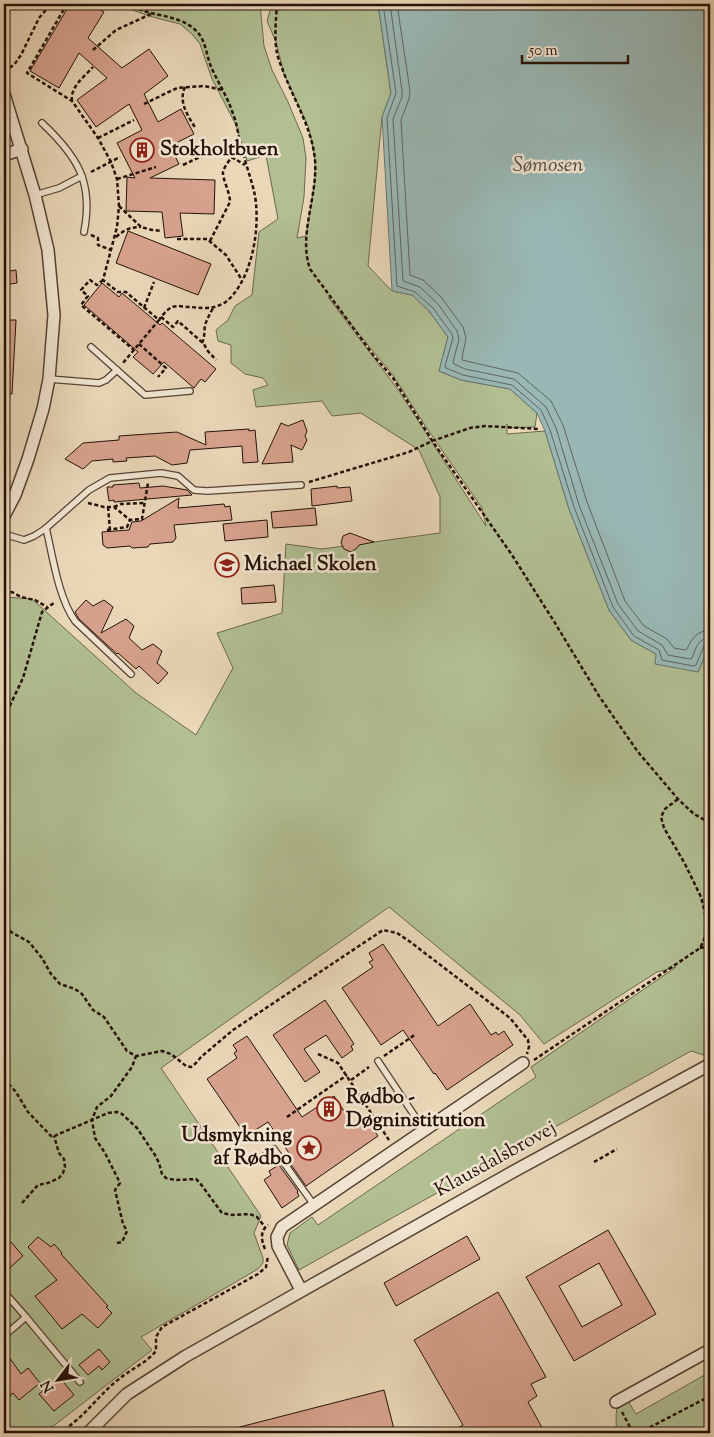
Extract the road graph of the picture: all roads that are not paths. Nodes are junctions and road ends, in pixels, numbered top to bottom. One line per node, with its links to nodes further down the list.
1 (4, 94): 3 (street)
2 (42, 123): 5 (lane)
3 (22, 149): 4 (street); 6 (street)
4 (4, 155)
5 (82, 176): 6 (lane); 7 (lane)
6 (35, 195): 10 (street)
7 (84, 232)
8 (91, 347): 9 (lane)
9 (117, 370): 10 (lane); 11 (lane)
10 (49, 379): 13 (street)
11 (190, 390)
12 (301, 485): 14 (lane)
13 (4, 516)
14 (46, 528): 15 (lane); 16 (lane)
15 (4, 534)
16 (131, 674)
17 (378, 1061): 20 (lane)
18 (523, 1063): 20 (street)
19 (710, 1068): 23 (street, Klausdalsbrovej)
20 (424, 1130): 22 (street)
21 (262, 1158): 22 (lane)
22 (314, 1205): 23 (street)
23 (301, 1290): 30 (street, Klausdalsbrovej)
24 (4, 1292): 25 (lane)
25 (26, 1317): 26 (lane); 28 (lane)
26 (4, 1336)
27 (710, 1350): 29 (street)
28 (80, 1382)
29 (616, 1402)
30 (88, 1433)

